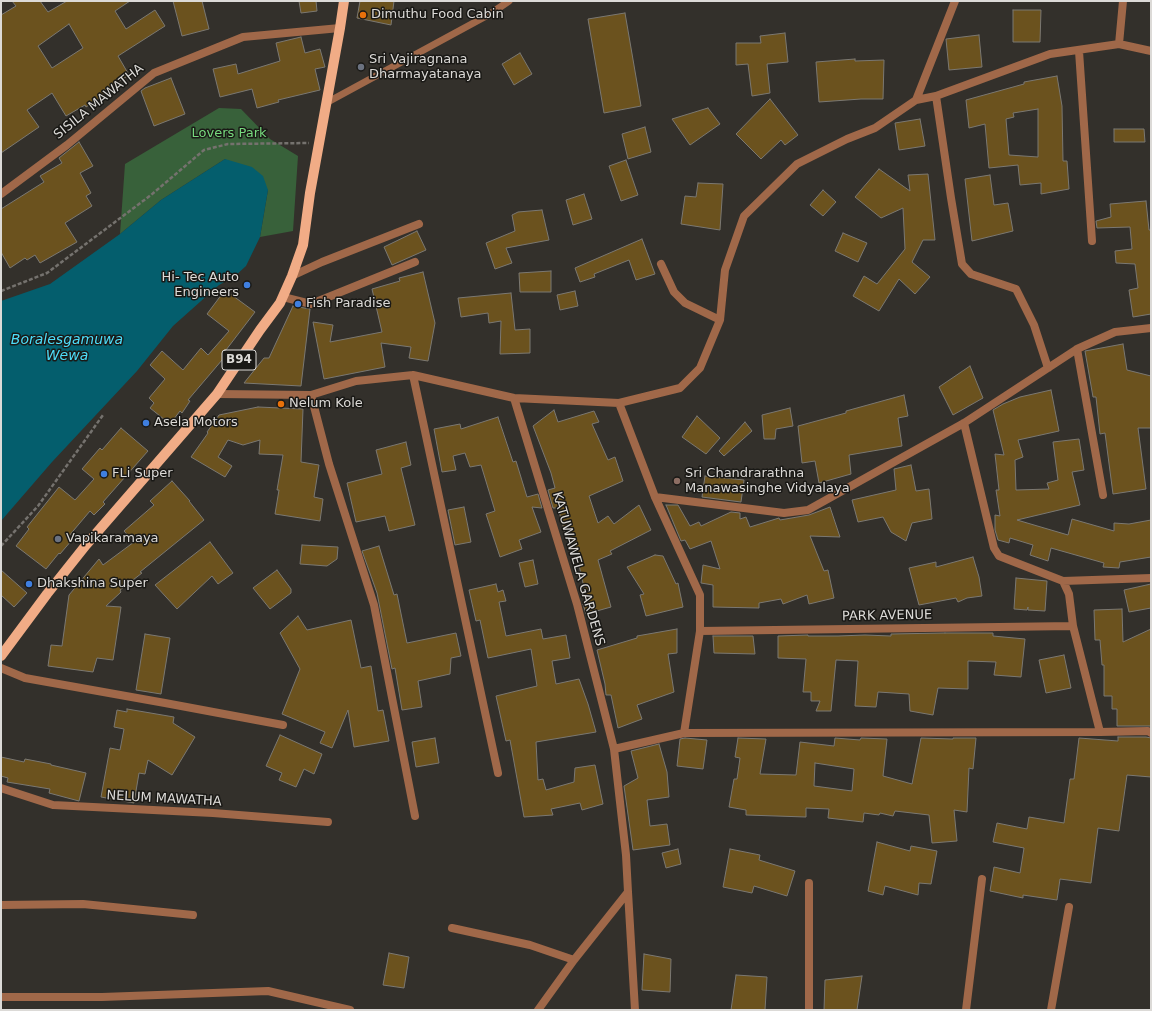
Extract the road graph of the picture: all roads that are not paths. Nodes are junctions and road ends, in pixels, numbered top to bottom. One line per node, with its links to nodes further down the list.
1 (344, 1): 5 (main road, B94)
2 (509, 1): 11 (lane)
3 (1123, 1): 6 (street)
4 (952, 2): 10 (street)
5 (340, 28): 11 (main road, B94); 12 (street, SISILA MAWATHA)
6 (1119, 44): 7 (street); 8 (street)
7 (1079, 51): 9 (street); 14 (street)
8 (1151, 51)
9 (936, 96): 10 (street); 22 (street)
10 (916, 100): 19 (street)
11 (326, 103): 17 (main road, B94)
12 (1, 194)
13 (419, 224): 17 (street)
14 (1092, 241)
15 (415, 262): 18 (street)
16 (661, 264): 19 (street)
17 (292, 276): 18 (main road, B94)
18 (283, 297): 24 (main road, B94)
19 (720, 320): 27 (street)
20 (1151, 328): 21 (street)
21 (1077, 349): 22 (street); 29 (street)
22 (1048, 368): 28 (street)
23 (413, 375): 25 (street); 26 (street); 42 (street)
24 (217, 394): 25 (street); 35 (main road, B94)
25 (310, 395): 44 (street)
26 (514, 398): 27 (street); 41 (street, KATUWAWELA GARDENS)
27 (619, 403): 30 (street)
28 (964, 423): 30 (street); 32 (street)
29 (1103, 495)
30 (655, 497): 34 (street)
31 (1151, 578): 32 (street)
32 (1063, 581): 33 (street)
33 (1073, 626): 34 (street, PARK AVENUE); 38 (street)
34 (700, 630): 39 (street)
35 (1, 656)
36 (1, 668): 37 (street)
37 (283, 725)
38 (1100, 732): 39 (street); 40 (street)
39 (684, 733): 41 (street)
40 (1151, 733)
41 (614, 749): 48 (street, KATUWAWELA GARDENS)
42 (498, 773)
43 (1, 788): 45 (street, NELUM MAWATHA)
44 (415, 816)
45 (328, 822)
46 (982, 879): 59 (street)
47 (809, 883): 58 (street)
48 (628, 892): 53 (street); 57 (street, KATUWAWELA GARDENS)
49 (1, 906): 51 (street)
50 (1069, 907): 60 (street)
51 (193, 915)
52 (452, 928): 53 (street)
53 (574, 960): 56 (street)
54 (1, 997): 55 (street)
55 (350, 1010)
56 (538, 1010)
57 (635, 1010)
58 (809, 1010)
59 (966, 1010)
60 (1051, 1010)

